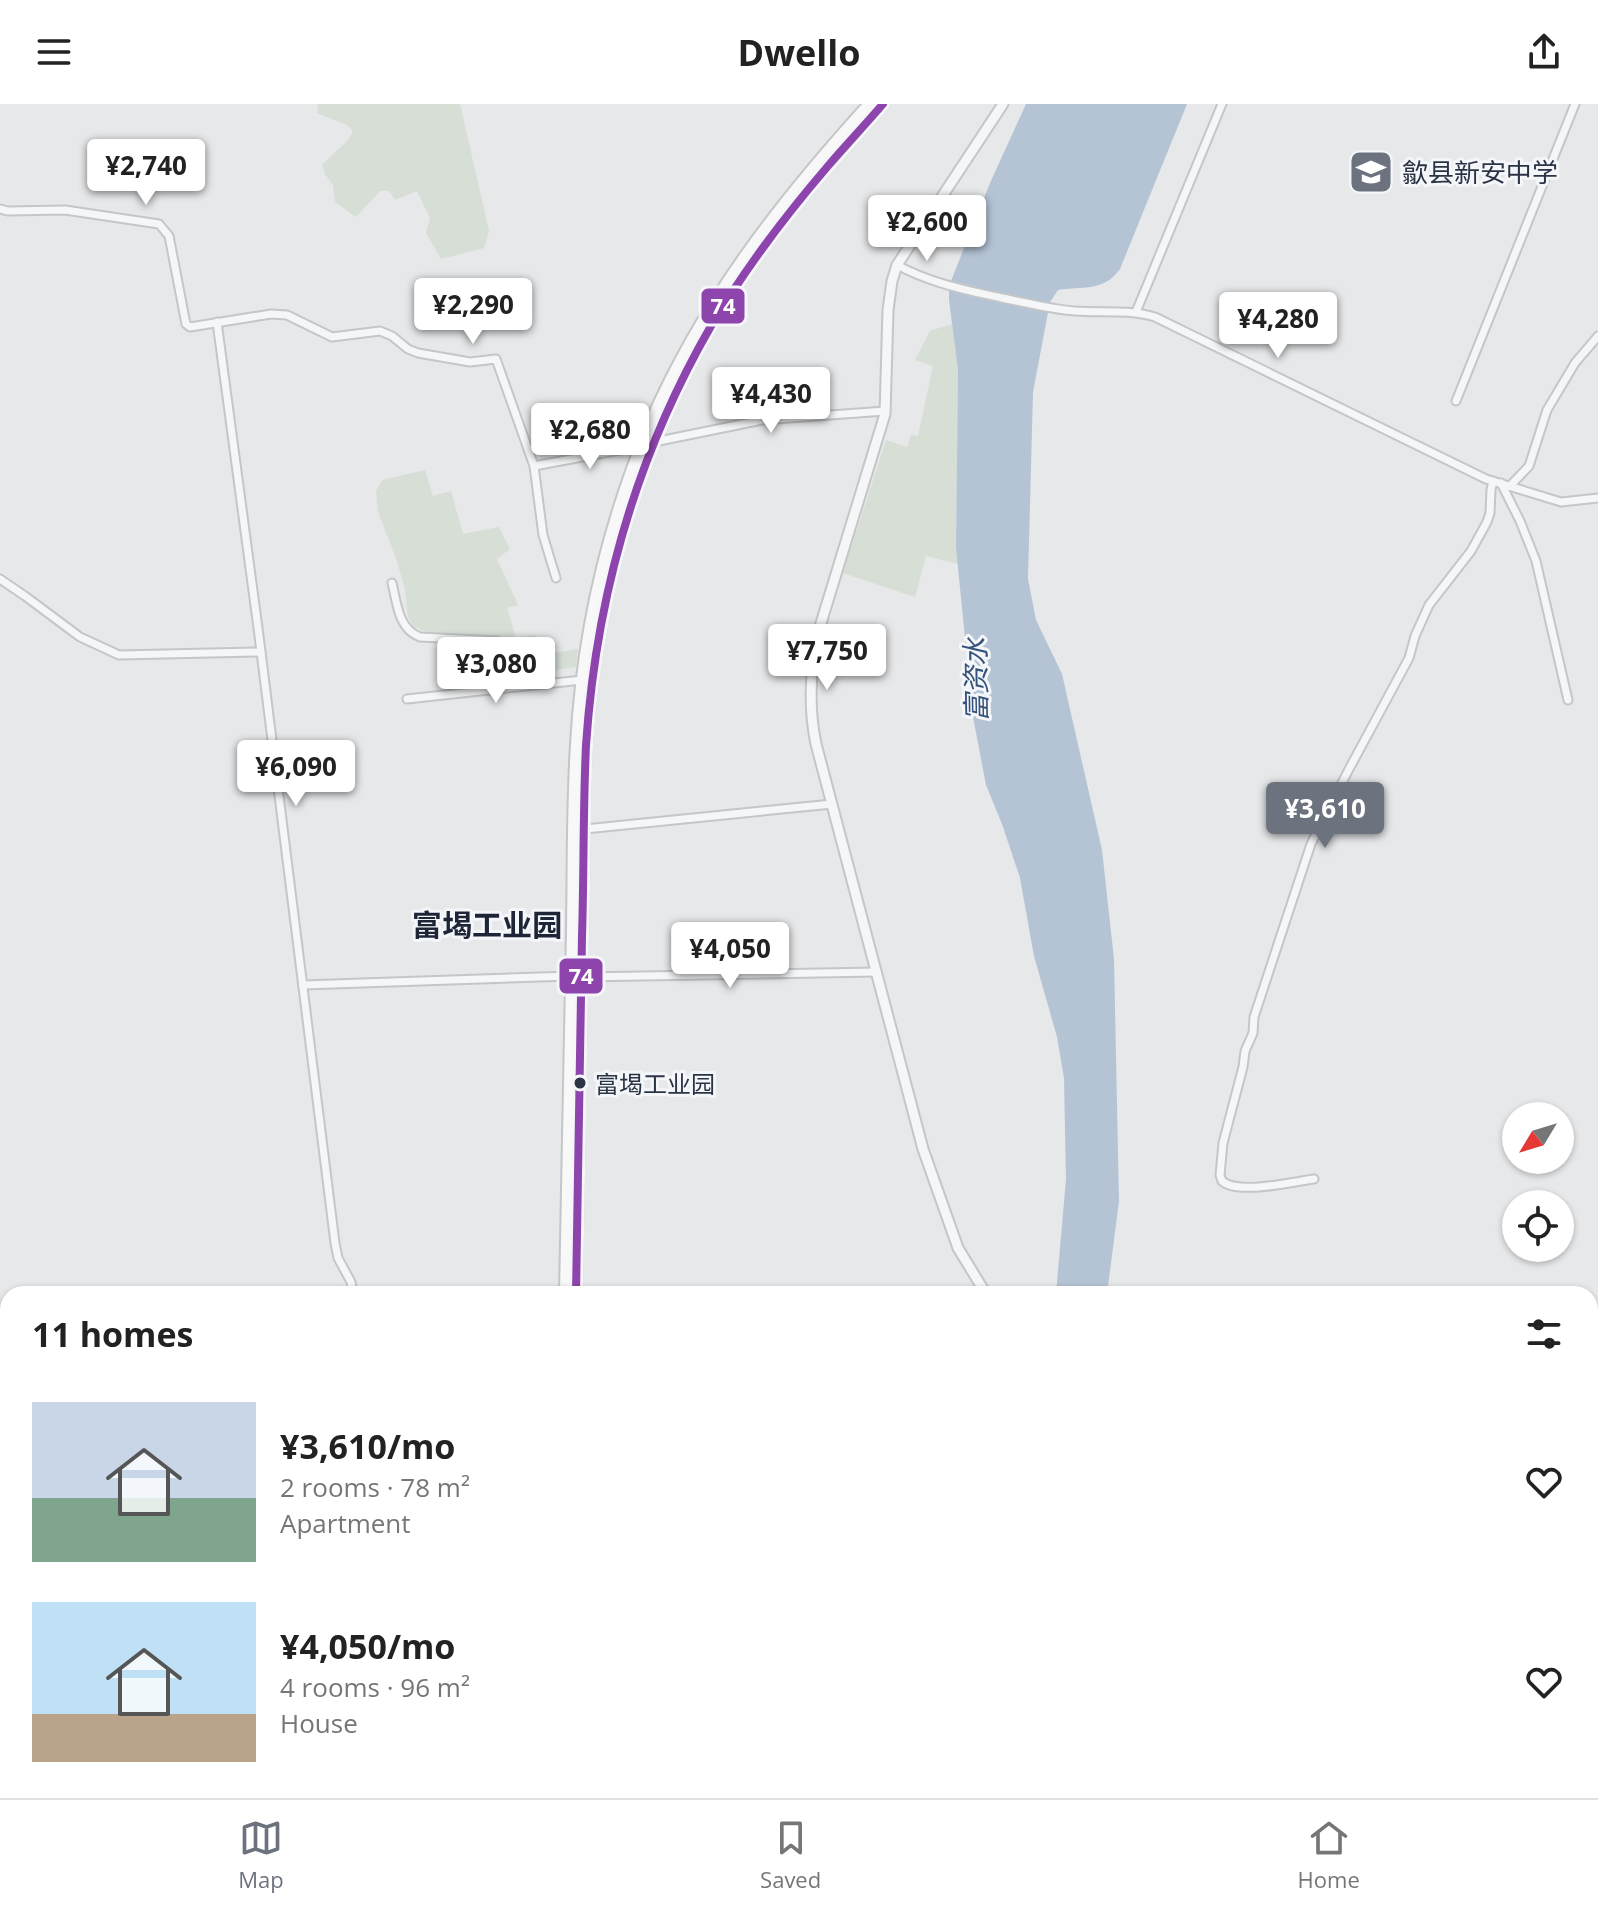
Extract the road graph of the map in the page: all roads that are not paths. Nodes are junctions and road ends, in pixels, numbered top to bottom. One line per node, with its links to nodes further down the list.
1 (869, 104): 14 (main road)
2 (883, 104): 13 (main road)
3 (1003, 104): 7 (street)
4 (1222, 104): 8 (street)
5 (1575, 104): 11 (street)
6 (0, 209): 9 (street)
7 (897, 265): 8 (street); 12 (street)
8 (1136, 312): 16 (street)
9 (217, 322): 15 (street); 21 (street)
10 (1598, 336): 16 (street)
11 (1456, 401)
12 (885, 411): 13 (street); 26 (street)
13 (654, 442): 27 (main road)
14 (641, 446): 15 (street); 22 (main road)
15 (534, 466): 18 (street)
16 (1501, 483): 17 (street); 25 (street); 31 (street)
17 (1598, 498)
18 (556, 578)
19 (0, 579): 21 (street)
20 (392, 583): 23 (street)
21 (261, 652): 30 (street)
22 (582, 680): 23 (street); 29 (main road)
23 (549, 684): 24 (street)
24 (407, 699)
25 (1568, 700)
26 (832, 804): 27 (street); 28 (street)
27 (585, 829): 29 (main road)
28 (877, 972): 29 (street); 35 (street)
29 (576, 977): 30 (street); 33 (main road); 34 (main road)
30 (303, 985): 32 (street)
31 (1314, 1179)
32 (352, 1286)
33 (565, 1286)
34 (576, 1286)
35 (981, 1286)

